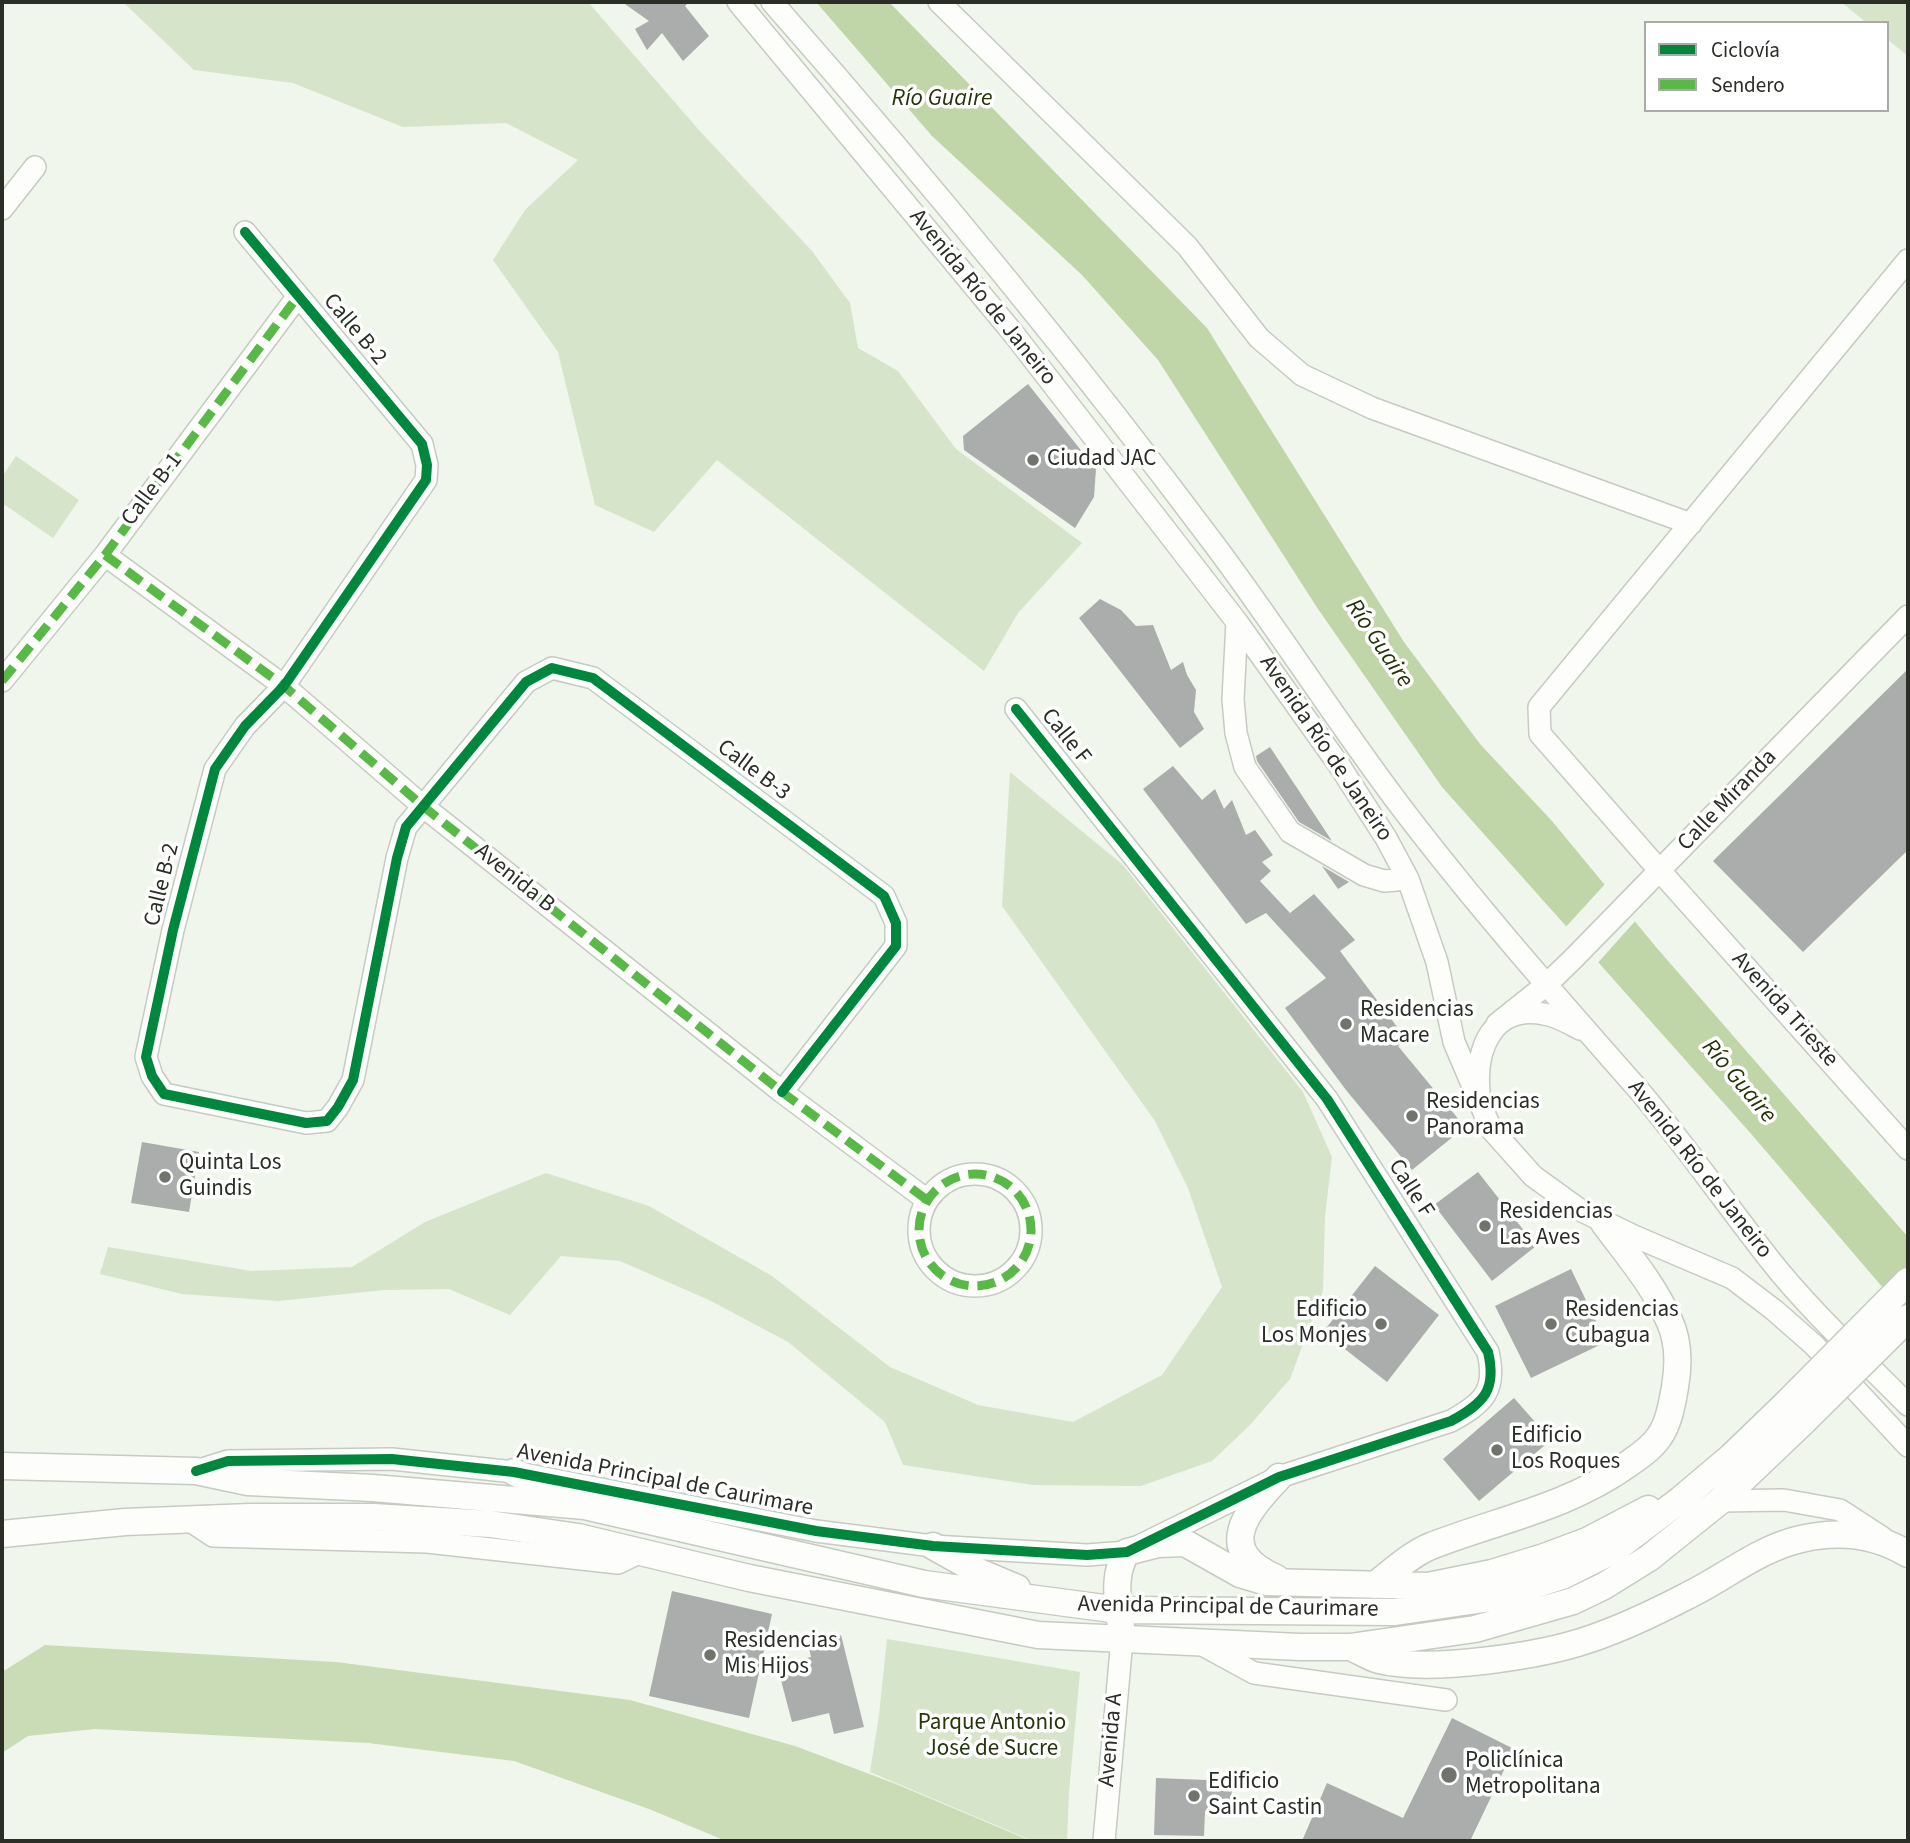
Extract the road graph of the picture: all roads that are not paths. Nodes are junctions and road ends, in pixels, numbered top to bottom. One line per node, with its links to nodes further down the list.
1 (738, 2): 12 (street, Avenida Río de Janeiro)
2 (772, 2): 19 (street, Avenida Río de Janeiro)
3 (939, 2): 9 (street)
4 (34, 167): 5 (street)
5 (2, 209)
6 (244, 232): 8 (street, Calle B-2)
7 (1908, 260): 9 (street, Avenida Trieste)
8 (298, 296): 10 (street, Calle B-1); 14 (street, Calle B-2)
9 (1690, 524): 17 (street, Avenida Trieste)
10 (105, 555): 13 (street, Calle B-1); 14 (street, Avenida B)
11 (1908, 616): 17 (street, Calle Miranda)
12 (1237, 622): 18 (street, Avenida Río de Janeiro); 18 (street)
13 (2, 681)
14 (284, 686): 16 (street, Avenida B); 16 (street, Calle B-2)
15 (1016, 709): 36 (street, Calle F)
16 (424, 807): 22 (street, Avenida B); 22 (street, Calle B-3)
17 (1656, 875): 19 (street, Calle Miranda); 24 (street, Avenida Trieste)
18 (1408, 879): 23 (street, Avenida Río de Janeiro)
19 (1546, 985): 20 (street, Calle Miranda); 21 (street, Avenida Río de Janeiro)
20 (1497, 1024): 21 (street); 23 (street)
21 (1585, 1031): 29 (street, Avenida Río de Janeiro)
22 (782, 1092): 25 (street, Avenida B)
23 (1480, 1107): 26 (street, Avenida Río de Janeiro)
24 (1908, 1149)
25 (928, 1200): 25 (street)
26 (1604, 1223): 31 (street, Avenida Río de Janeiro); 47 (main road)
27 (1908, 1282): 30 (main road, bridge)
28 (1908, 1318): 30 (main road, bridge)
29 (1908, 1405)
30 (1796, 1412): 38 (main road, Avenida Principal de Caurimare); 39 (main road, Avenida Principal de Caurimare)
31 (1908, 1446)
32 (2, 1466): 33 (main road, Avenida Principal de Caurimare)
33 (81, 1469): 34 (main road, Avenida Principal de Caurimare); 37 (main road)
34 (196, 1471): 35 (street, Avenida Principal de Caurimare); 40 (main road, Avenida Principal de Caurimare)
35 (514, 1472): 40 (main road); 42 (street, Avenida Principal de Caurimare)
36 (1279, 1476): 44 (street, Calle F); 46 (main road)
37 (2, 1481)
38 (1680, 1500): 47 (main road); 49 (main road, Avenida Principal de Caurimare)
39 (1720, 1501): 43 (street); 52 (main road, Avenida Principal de Caurimare)
40 (585, 1506): 45 (main road, Avenida Principal de Caurimare)
41 (2, 1534): 50 (main road, Avenida Principal de Caurimare)
42 (933, 1546): 44 (street, Avenida Principal de Caurimare); 48 (main road)
43 (1899, 1548): 52 (main road)
44 (1127, 1552): 46 (main road); 49 (main road)
45 (794, 1555): 48 (main road, Avenida Principal de Caurimare); 50 (main road)
46 (1287, 1583): 47 (main road)
47 (1375, 1585)
48 (1044, 1601): 49 (main road, Avenida Principal de Caurimare)
49 (1119, 1610): 50 (main road)
50 (1122, 1639): 51 (main road, Avenida Principal de Caurimare); 54 (street, Avenida A)
51 (1197, 1642): 52 (main road, Avenida Principal de Caurimare); 53 (street)
52 (1350, 1647)
53 (1446, 1700)
54 (1104, 1841)

